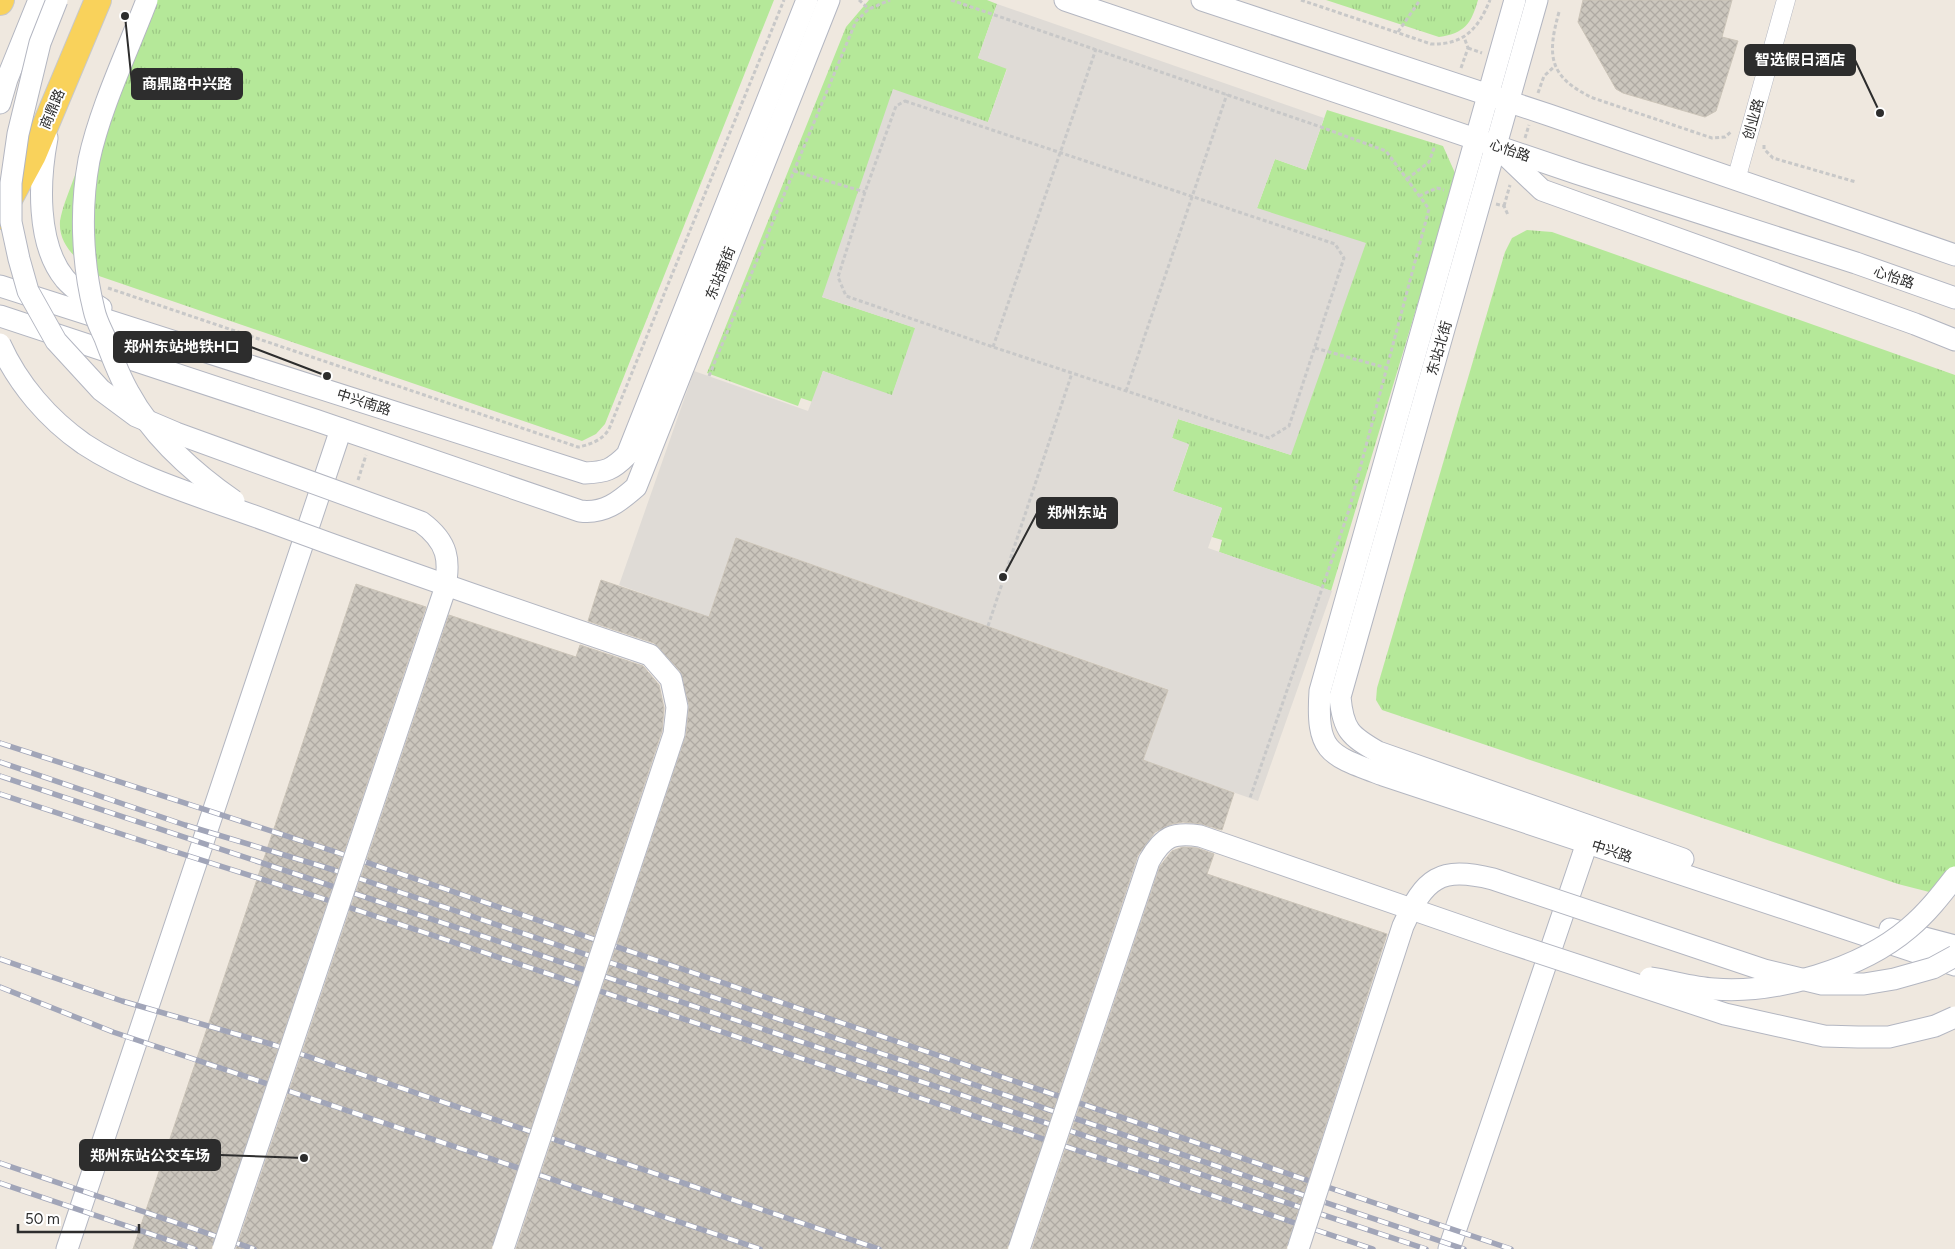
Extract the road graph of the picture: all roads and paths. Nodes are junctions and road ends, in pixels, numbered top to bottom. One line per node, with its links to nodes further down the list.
1 (39, 0): 29 (street)
2 (49, 0): 23 (street, bridge)
3 (57, 0): 23 (street, bridge)
4 (98, 0): 30 (main road, 商鼎路)
5 (147, 0): 63 (street, bridge)
6 (784, 0): 47 (path)
7 (807, 0): 62 (street, 东站南街)
8 (829, 0): 61 (street, 东站南街)
9 (859, 0): 20 (path)
10 (888, 0): 20 (path)
11 (951, 0): 24 (path)
12 (1065, 0): 33 (street, 心怡路)
13 (1202, 0): 27 (street)
14 (1301, 0): 22 (path)
15 (1420, 0): 22 (path)
16 (1490, 0): 22 (path)
17 (1515, 0): 27 (street, 东站北街)
18 (1537, 0): 28 (street, 东站北街)
19 (1786, 0): 39 (street, 创业路)
20 (869, 9): 38 (path)
21 (1559, 12): 25 (path)
22 (1398, 32)
23 (40, 43): 75 (street, bridge)
24 (1096, 49): 26 (path); 36 (path)
25 (1555, 66): 31 (path); 32 (path)
26 (1227, 94): 42 (path); 57 (path)
27 (1488, 95): 28 (street); 33 (street, 东站北街)
28 (1509, 102): 31 (street); 35 (street, 东站北街)
29 (0, 103)
30 (52, 110): 44 (main road, 商鼎路); 51 (street)
31 (1533, 110): 37 (path); 39 (street)
32 (1733, 131)
33 (1476, 139): 35 (street, 心怡路); 65 (street, 东站北街)
34 (1764, 142): 40 (path)
35 (1496, 146): 37 (street); 65 (street, 东站北街)
36 (1060, 153): 41 (path); 42 (path); 55 (path)
37 (1518, 160): 43 (path); 48 (street, 心怡路); 52 (street)
38 (794, 171): 41 (path); 59 (path)
39 (1736, 180): 45 (street)
40 (1856, 182)
41 (865, 192): 55 (path)
42 (1192, 197): 56 (path); 60 (path)
43 (1504, 206)
44 (0, 216)
45 (1955, 255)
46 (0, 286): 51 (street, 中兴南路)
47 (107, 287)
48 (1955, 298)
49 (0, 316): 53 (street)
50 (0, 331): 53 (street)
51 (160, 337): 62 (street, 中兴南路)
52 (1955, 340)
53 (76, 341): 61 (street)
54 (0, 344): 63 (street, bridge)
55 (993, 347): 58 (path)
56 (1315, 348): 57 (path); 60 (path)
57 (1387, 368): 66 (path)
58 (1072, 373): 60 (path); 64 (path)
59 (709, 376)
60 (1126, 391)
61 (341, 429): 74 (street)
62 (585, 473)
63 (259, 518): 76 (street, bridge)
64 (988, 626)
65 (1330, 694): 67 (street, 中兴路); 69 (street, 中兴路)
66 (1250, 798)
67 (1588, 842): 71 (street, 中兴路); 79 (street)
68 (1955, 877): 72 (street, bridge)
69 (1955, 946)
70 (1955, 956): 78 (street, bridge)
71 (1955, 965)
72 (1589, 969): 73 (street, bridge); 77 (street, bridge)
73 (1955, 1017)
74 (67, 1249)
75 (223, 1249)
76 (503, 1249)
77 (1019, 1249)
78 (1298, 1249)
79 (1450, 1249)

